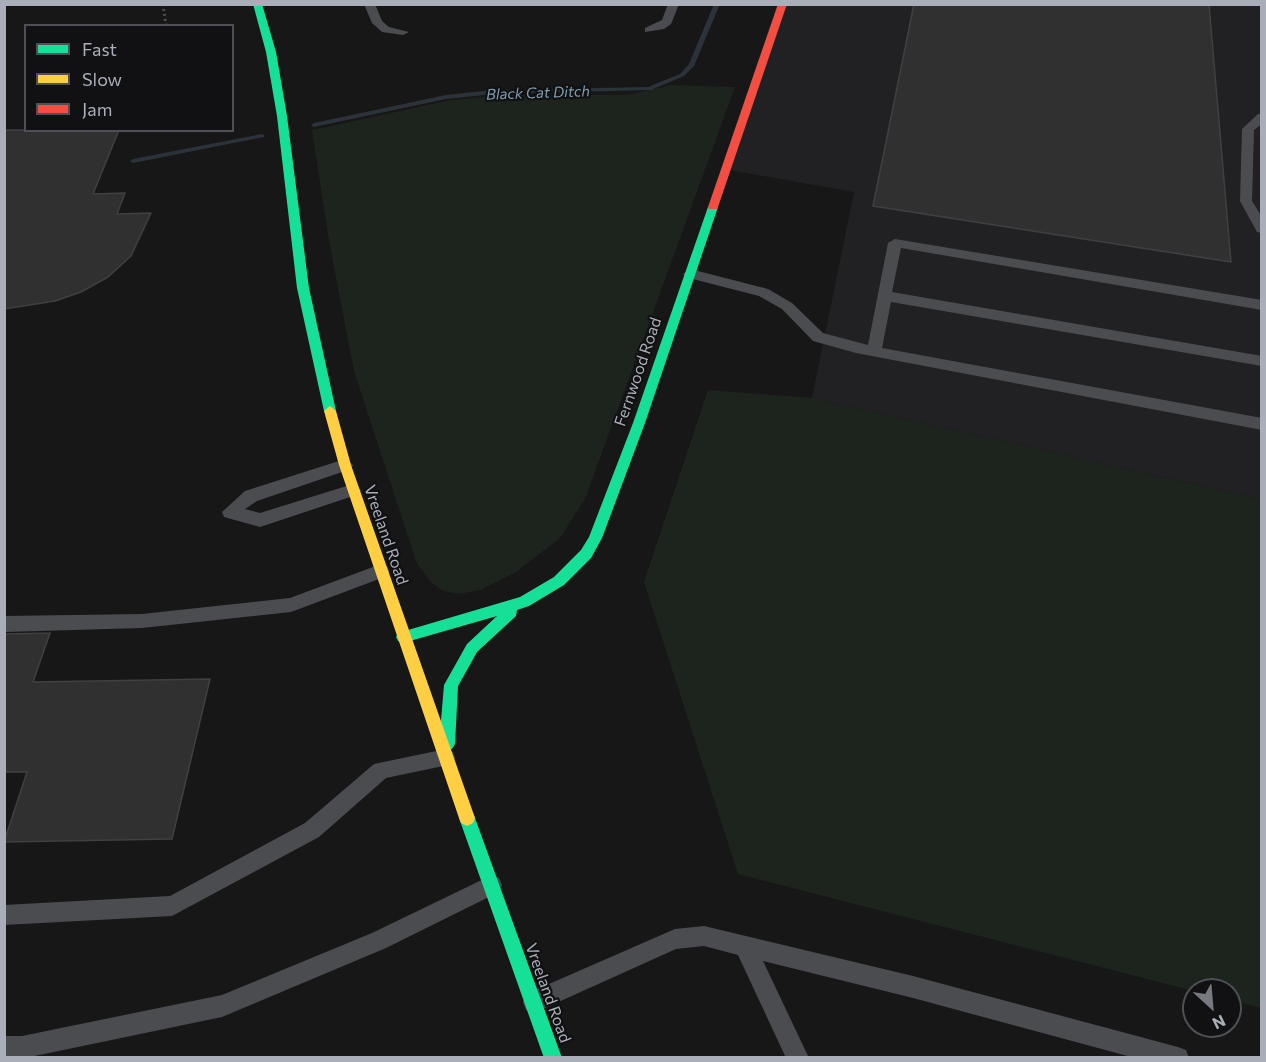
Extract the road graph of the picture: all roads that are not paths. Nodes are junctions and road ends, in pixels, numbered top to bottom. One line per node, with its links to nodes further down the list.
1 (257, 4): 15 (street, Vreeland Road)
2 (369, 4): 6 (lane)
3 (674, 4): 5 (lane)
4 (783, 4): 9 (street, Fernwood Road)
5 (649, 30)
6 (403, 32)
7 (1262, 117): 8 (lane)
8 (1262, 229)
9 (690, 274): 12 (lane); 18 (street, Fernwood Road)
10 (885, 296): 11 (lane); 12 (lane); 13 (lane)
11 (1262, 305)
12 (874, 351): 14 (lane)
13 (1262, 362)
14 (1262, 424)
15 (345, 465): 16 (street, Vreeland Road); 16 (lane)
16 (353, 490): 17 (street, Vreeland Road)
17 (381, 571): 19 (lane); 20 (street, Vreeland Road)
18 (524, 602): 20 (street, Fernwood Road); 21 (street)
19 (4, 624)
20 (403, 638): 21 (street, Vreeland Road)
21 (446, 758): 22 (street, Vreeland Road); 23 (lane)
22 (492, 885): 25 (street, Vreeland Road); 26 (lane)
23 (4, 915)
24 (745, 946): 25 (lane); 28 (lane); 29 (lane)
25 (534, 1002): 27 (street, Vreeland Road)
26 (14, 1050)
27 (553, 1058)
28 (798, 1058)
29 (1178, 1058)

